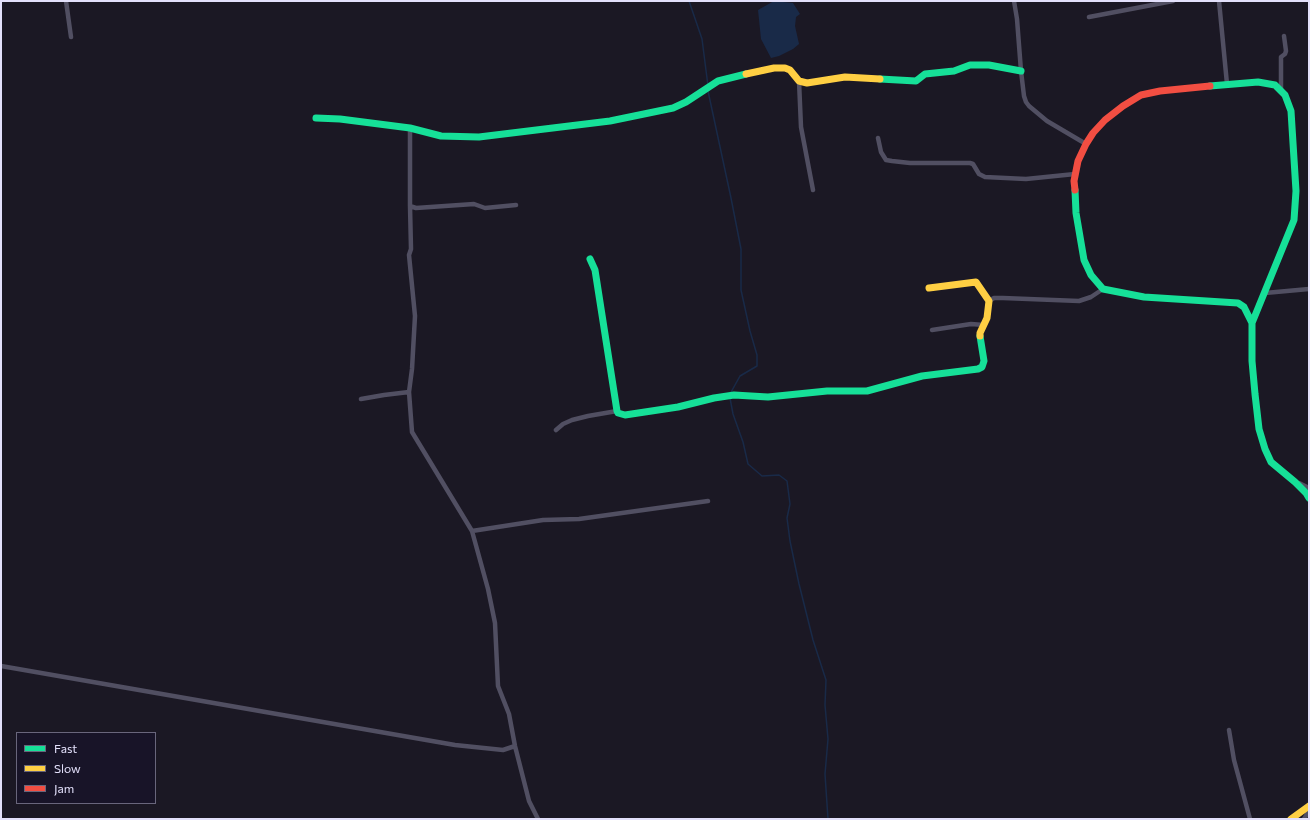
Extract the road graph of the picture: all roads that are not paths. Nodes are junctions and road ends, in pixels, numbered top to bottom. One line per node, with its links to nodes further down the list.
1 (66, 1): 7 (street)
2 (1014, 1): 8 (street)
3 (1173, 1): 5 (street)
4 (1219, 1): 10 (street)
5 (1089, 17)
6 (1284, 36): 11 (street)
7 (71, 37)
8 (1021, 71): 9 (street); 15 (street)
9 (799, 81): 13 (street); 17 (street)
10 (1227, 84): 11 (street); 15 (street)
11 (1281, 90): 24 (street)
12 (316, 118): 13 (street)
13 (410, 128): 19 (street)
14 (878, 138): 16 (street)
15 (1086, 144): 16 (street)
16 (1075, 174): 22 (street)
17 (813, 190)
18 (516, 205): 19 (street)
19 (410, 206): 29 (street)
20 (590, 258): 31 (street)
21 (929, 288): 25 (street)
22 (1103, 289): 25 (street); 26 (street)
23 (1309, 289): 24 (street)
24 (1265, 293): 26 (street)
25 (989, 301): 27 (street)
26 (1252, 323): 33 (street)
27 (984, 325): 28 (street); 31 (street)
28 (932, 330)
29 (409, 392): 30 (street); 37 (street)
30 (361, 399)
31 (617, 411): 32 (street)
32 (556, 430)
33 (1295, 482): 34 (street); 35 (street)
34 (1309, 488)
35 (1309, 498)
36 (708, 501): 37 (street)
37 (472, 531): 40 (street)
38 (1, 666): 40 (street)
39 (1229, 730): 44 (street)
40 (515, 746): 43 (street)
41 (1309, 806): 45 (street)
42 (1309, 810): 46 (street); 47 (street)
43 (538, 819)
44 (1250, 819)
45 (1291, 819)
46 (1296, 819)
47 (1304, 819)

